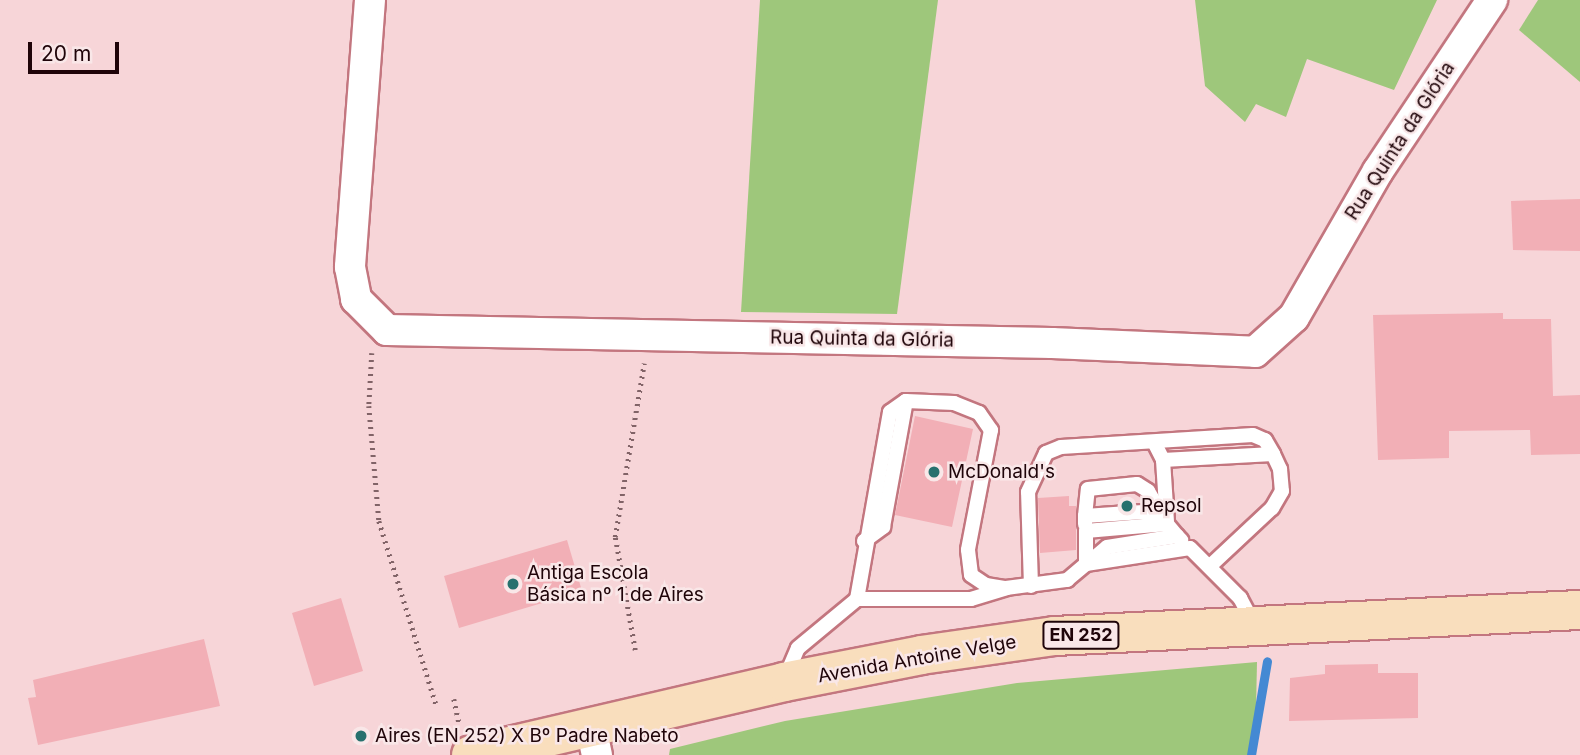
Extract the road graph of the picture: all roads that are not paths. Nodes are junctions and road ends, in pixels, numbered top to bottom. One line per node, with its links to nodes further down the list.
1 (370, 0): 2 (street, Rua Quinta da Glória)
2 (1492, 0)
3 (1154, 442): 4 (lane); 5 (lane); 12 (lane)
4 (1273, 454): 5 (lane); 11 (lane)
5 (1163, 460): 7 (lane)
6 (1085, 523): 7 (lane); 7 (lane); 10 (lane)
7 (1167, 524): 8 (lane)
8 (1177, 536): 9 (lane); 10 (lane)
9 (1190, 548): 10 (lane); 11 (lane)
10 (1086, 564): 12 (lane)
11 (1209, 567): 16 (lane)
12 (1031, 586): 13 (lane)
13 (1006, 588): 14 (lane); 14 (lane)
14 (857, 599): 17 (lane)
15 (1580, 610): 16 (main road, Avenida Antoine Velge / EN 252)
16 (1255, 626): 17 (main road, Avenida Antoine Velge / EN 252)
17 (784, 682): 18 (main road, Avenida Antoine Velge / EN 252)
18 (594, 741): 19 (main road, Avenida Antoine Velge / EN 252)
19 (471, 755)

